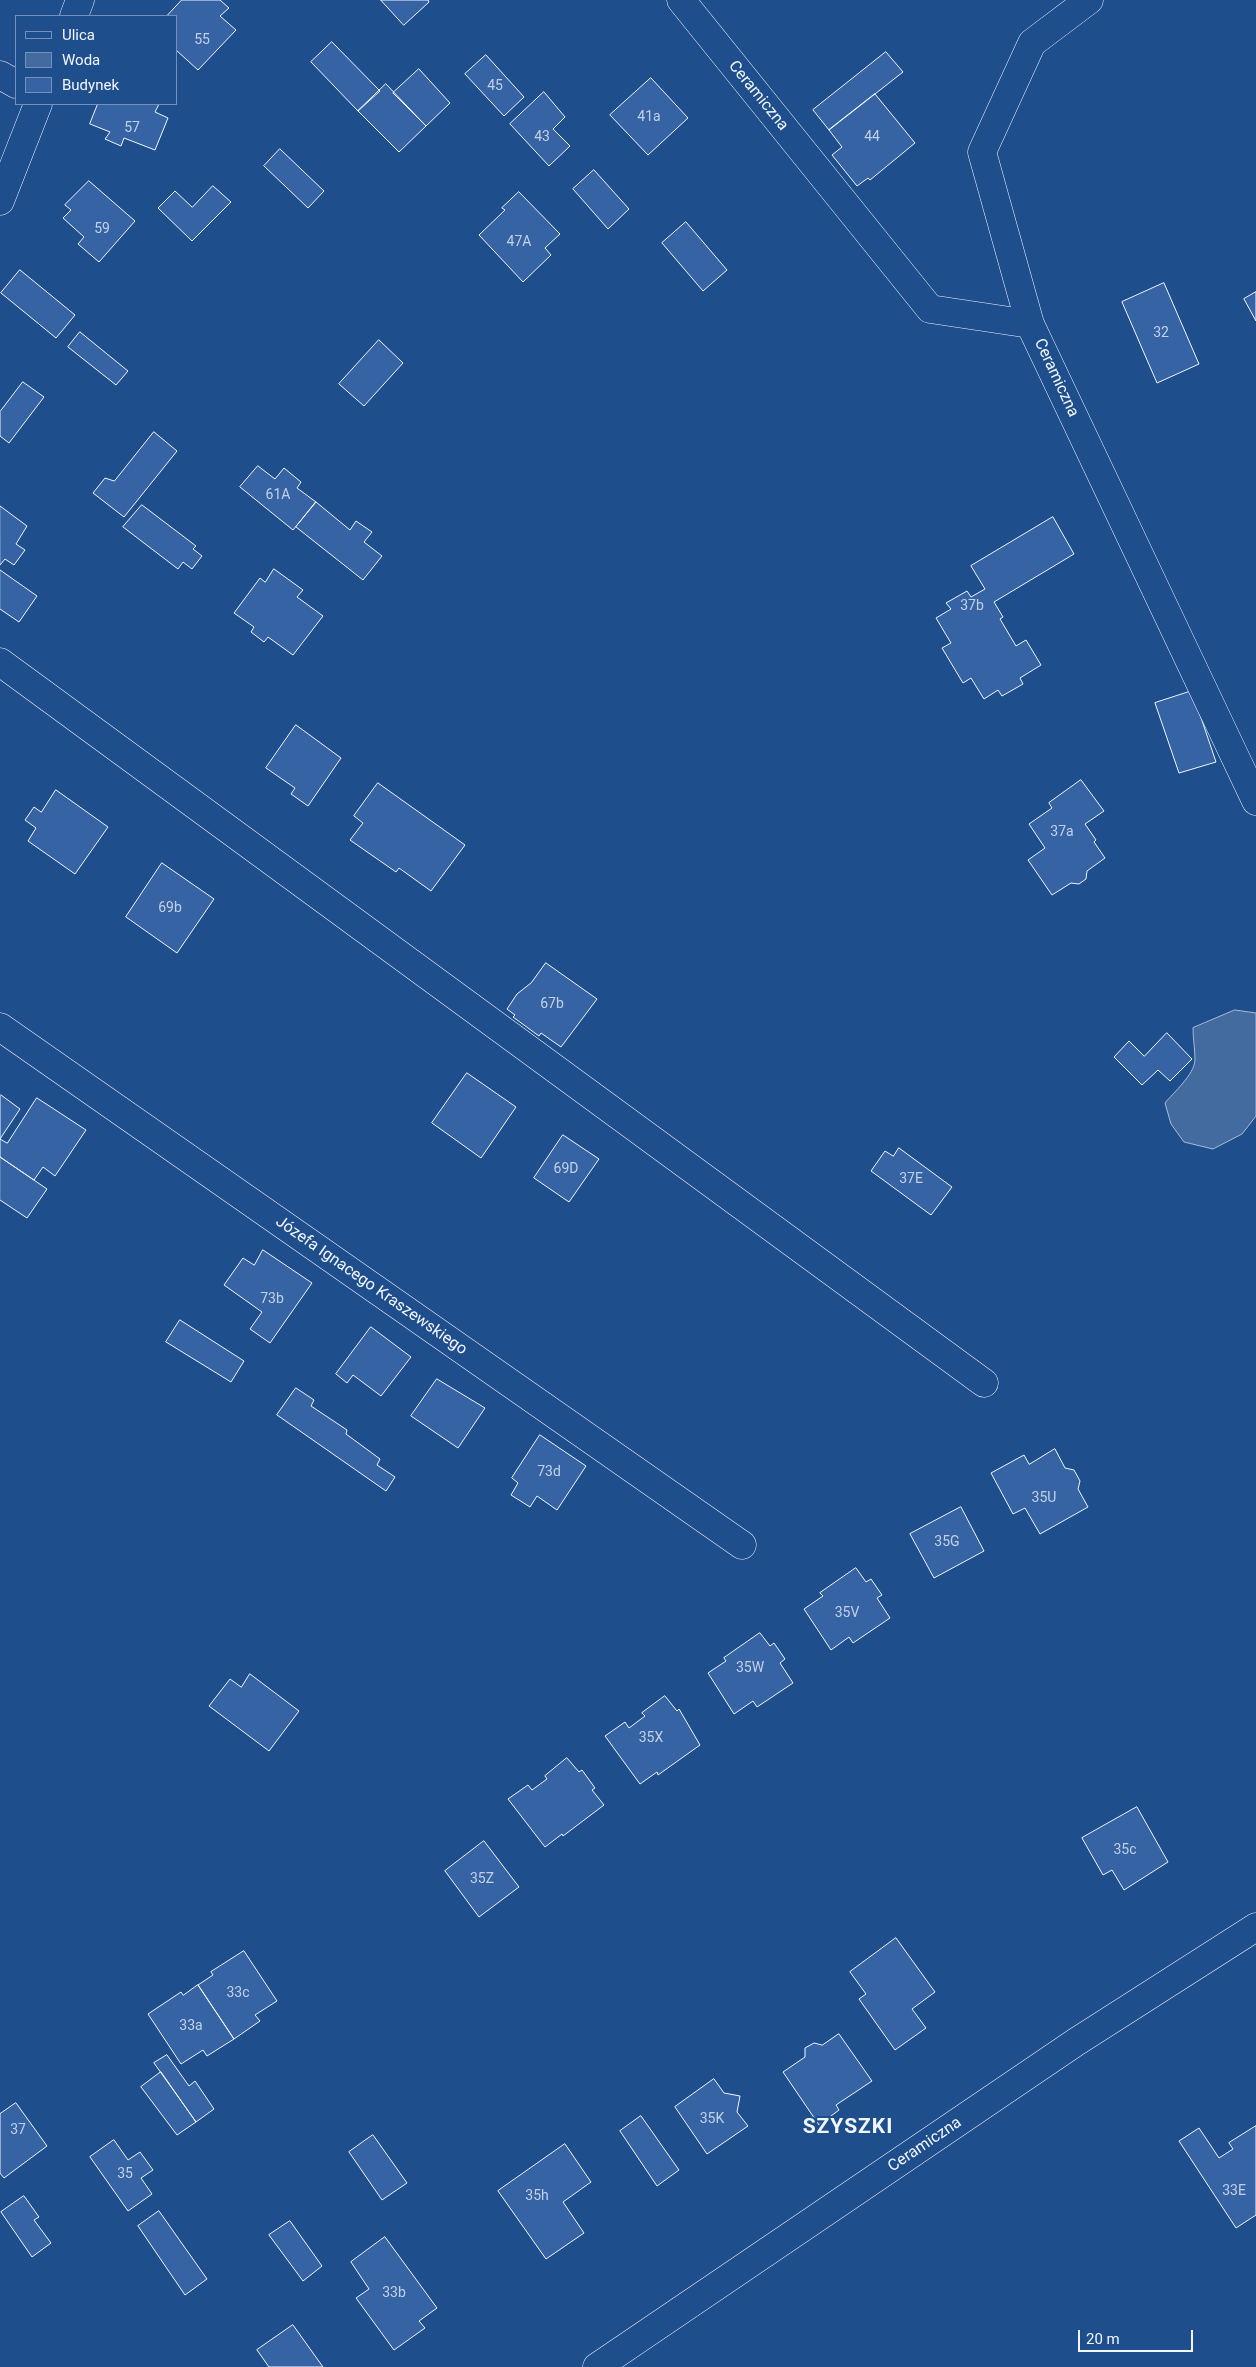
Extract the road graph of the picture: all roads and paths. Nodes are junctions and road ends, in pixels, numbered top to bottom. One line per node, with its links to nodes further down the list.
1 (80, 0): 4 (street)
2 (680, 0): 9 (street, Ceramiczna)
3 (1090, 0): 9 (street)
4 (74, 15)
5 (0, 75): 6 (street)
6 (15, 83)
7 (38, 105): 8 (street)
8 (0, 201)
9 (1030, 324): 11 (street, Ceramiczna)
10 (0, 662): 13 (street)
11 (1256, 801)
12 (0, 1028): 14 (street, Józefa Ignacego Kraszewskiego)
13 (984, 1383)
14 (742, 1545)
15 (1256, 1927): 16 (street, Ceramiczna)
16 (597, 2367)

